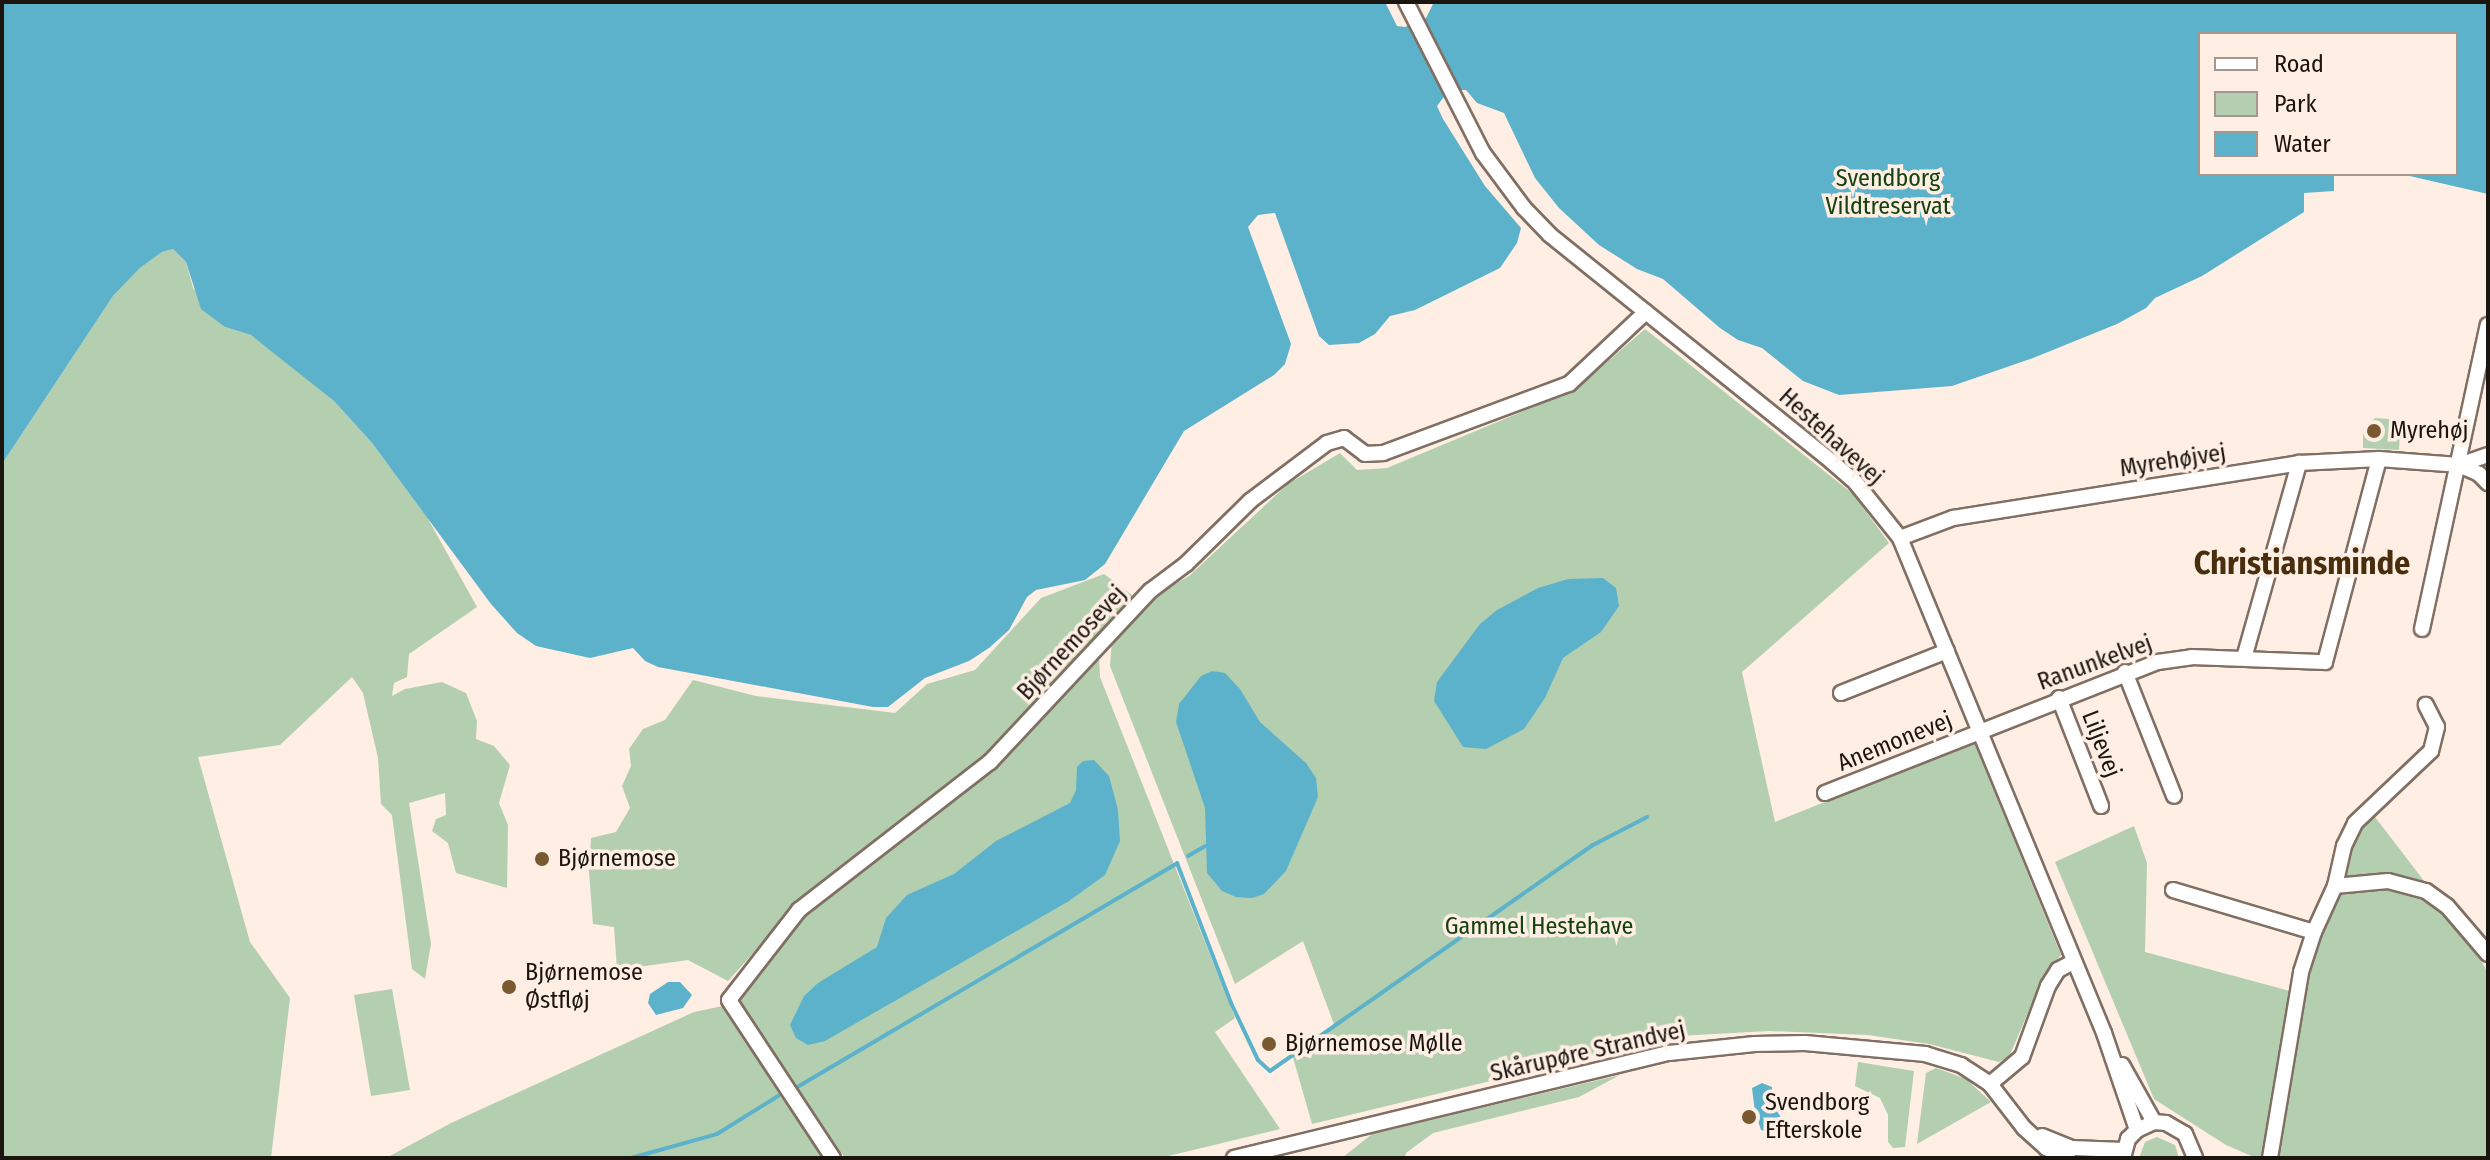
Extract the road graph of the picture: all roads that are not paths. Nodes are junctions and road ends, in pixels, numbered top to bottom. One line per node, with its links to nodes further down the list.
1 (1409, 8): 2 (street, Hestehavevej)
2 (1646, 312): 10 (street, Hestehavevej); 34 (street, Bjørnemosevej)
3 (2488, 325): 4 (street)
4 (2486, 345): 8 (street)
5 (2488, 455): 8 (street, Myrehøjvej)
6 (2379, 459): 7 (street, Myrehøjvej); 8 (street, Myrehøjvej); 13 (street, Ranunkelvej)
7 (2299, 463): 10 (street, Myrehøjvej); 13 (street)
8 (2459, 465): 9 (street, Myrehøjvej); 11 (street)
9 (2488, 483)
10 (1900, 538): 12 (street, Hestehavevej)
11 (2422, 629)
12 (1947, 651): 15 (street); 18 (street, Hestehavevej)
13 (2244, 658): 14 (street, Ranunkelvej)
14 (2125, 672): 16 (street, Ranunkelvej); 20 (street)
15 (1841, 693)
16 (2059, 698): 18 (street, Ranunkelvej); 21 (street, Liljevej)
17 (2426, 705): 22 (street)
18 (1980, 731): 19 (street, Anemonevej); 26 (street, Hestehavevej)
19 (1825, 793)
20 (2174, 796)
21 (2101, 806)
22 (2335, 886): 24 (street); 25 (street)
23 (2173, 890): 24 (street)
24 (2314, 932): 38 (street)
25 (2488, 954)
26 (2073, 962): 27 (street, Hestehavevej); 28 (street)
27 (2104, 1033): 29 (street, Hestehavevej); 31 (street, Hestehavevej)
28 (1990, 1084): 30 (street, Skårupøre Strandvej); 35 (street, Skårupøre Strandvej)
29 (2154, 1122): 31 (street); 33 (street)
30 (2024, 1128): 32 (street, Skårupøre Strandvej); 36 (street, Skårupøre Strandvej)
31 (2137, 1130): 32 (street)
32 (2123, 1154)
33 (2194, 1156): 37 (street)
34 (833, 1158)
35 (1234, 1158)
36 (2068, 1158)
37 (2210, 1158)
38 (2270, 1158)

